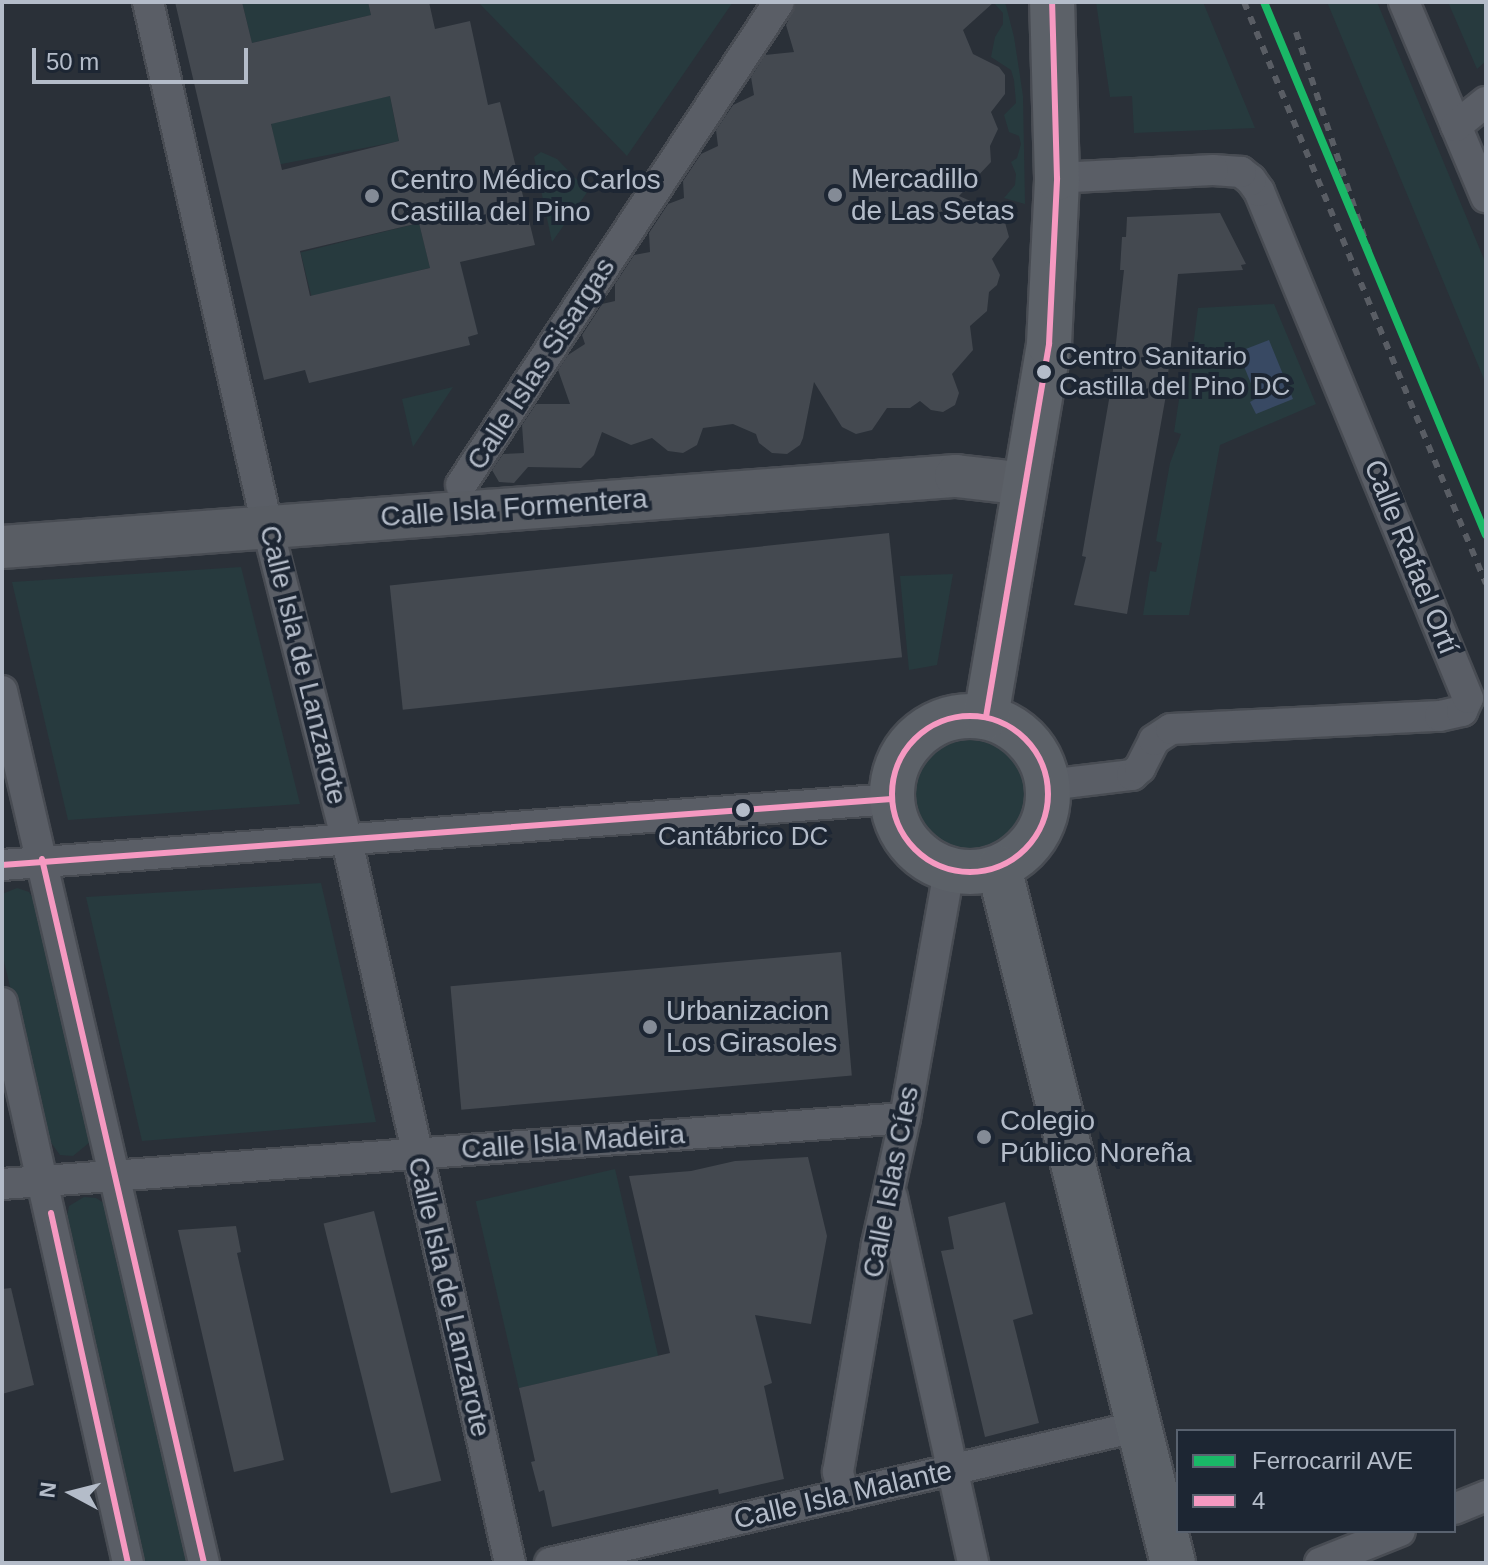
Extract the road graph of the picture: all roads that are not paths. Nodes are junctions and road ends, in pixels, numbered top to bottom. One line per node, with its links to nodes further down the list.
1 (148, 2): 14 (street, Calle Isla de Lanzarote)
2 (757, 2): 11 (street)
3 (779, 2): 13 (street, Calle Islas Sisargas)
4 (1032, 2): 6 (main road)
5 (1404, 2): 8 (street)
6 (1052, 22): 9 (main road)
7 (1486, 102): 8 (street)
8 (1456, 126): 10 (street)
9 (1057, 178): 12 (main road); 18 (street, Calle Rafael Ortí)
10 (1486, 197)
11 (625, 202)
12 (1025, 484): 14 (main road, Calle Isla Formentera); 17 (main road)
13 (461, 485)
14 (267, 525): 15 (main road, Calle Isla Formentera); 20 (street, Calle Isla de Lanzarote)
15 (2, 547)
16 (2, 691): 21 (street)
17 (986, 717): 18 (main road); 19 (main road)
18 (1048, 785): 23 (main road)
19 (892, 799): 20 (street); 24 (main road)
20 (347, 841): 21 (street); 27 (street, Calle Isla de Lanzarote)
21 (42, 859): 22 (street); 28 (street)
22 (2, 865)
23 (999, 868): 24 (main road); 32 (main road)
24 (949, 870): 26 (street, Calle Islas Cíes)
25 (2, 1003): 29 (street)
26 (905, 1118): 27 (street, Calle Isla Madeira); 31 (street, Calle Islas Cíes)
27 (416, 1154): 28 (street, Calle Isla Madeira); 40 (street, Calle Isla de Lanzarote)
28 (116, 1178): 29 (street, Calle Isla Madeira); 39 (street)
29 (44, 1181): 30 (street, Calle Isla Madeira); 38 (street)
30 (2, 1184)
31 (891, 1191): 33 (street); 34 (street, Calle Islas Cíes)
32 (1136, 1427): 33 (street, Calle Isla Malante); 43 (main road)
33 (953, 1471): 34 (street, Calle Isla Malante); 42 (street)
34 (844, 1495): 41 (street, Calle Isla Malante)
35 (1486, 1496): 36 (street)
36 (1456, 1508)
37 (1395, 1533): 44 (street)
38 (128, 1563)
39 (204, 1563)
40 (510, 1563)
41 (550, 1563)
42 (973, 1563)
43 (1173, 1563)
44 (1320, 1563)

